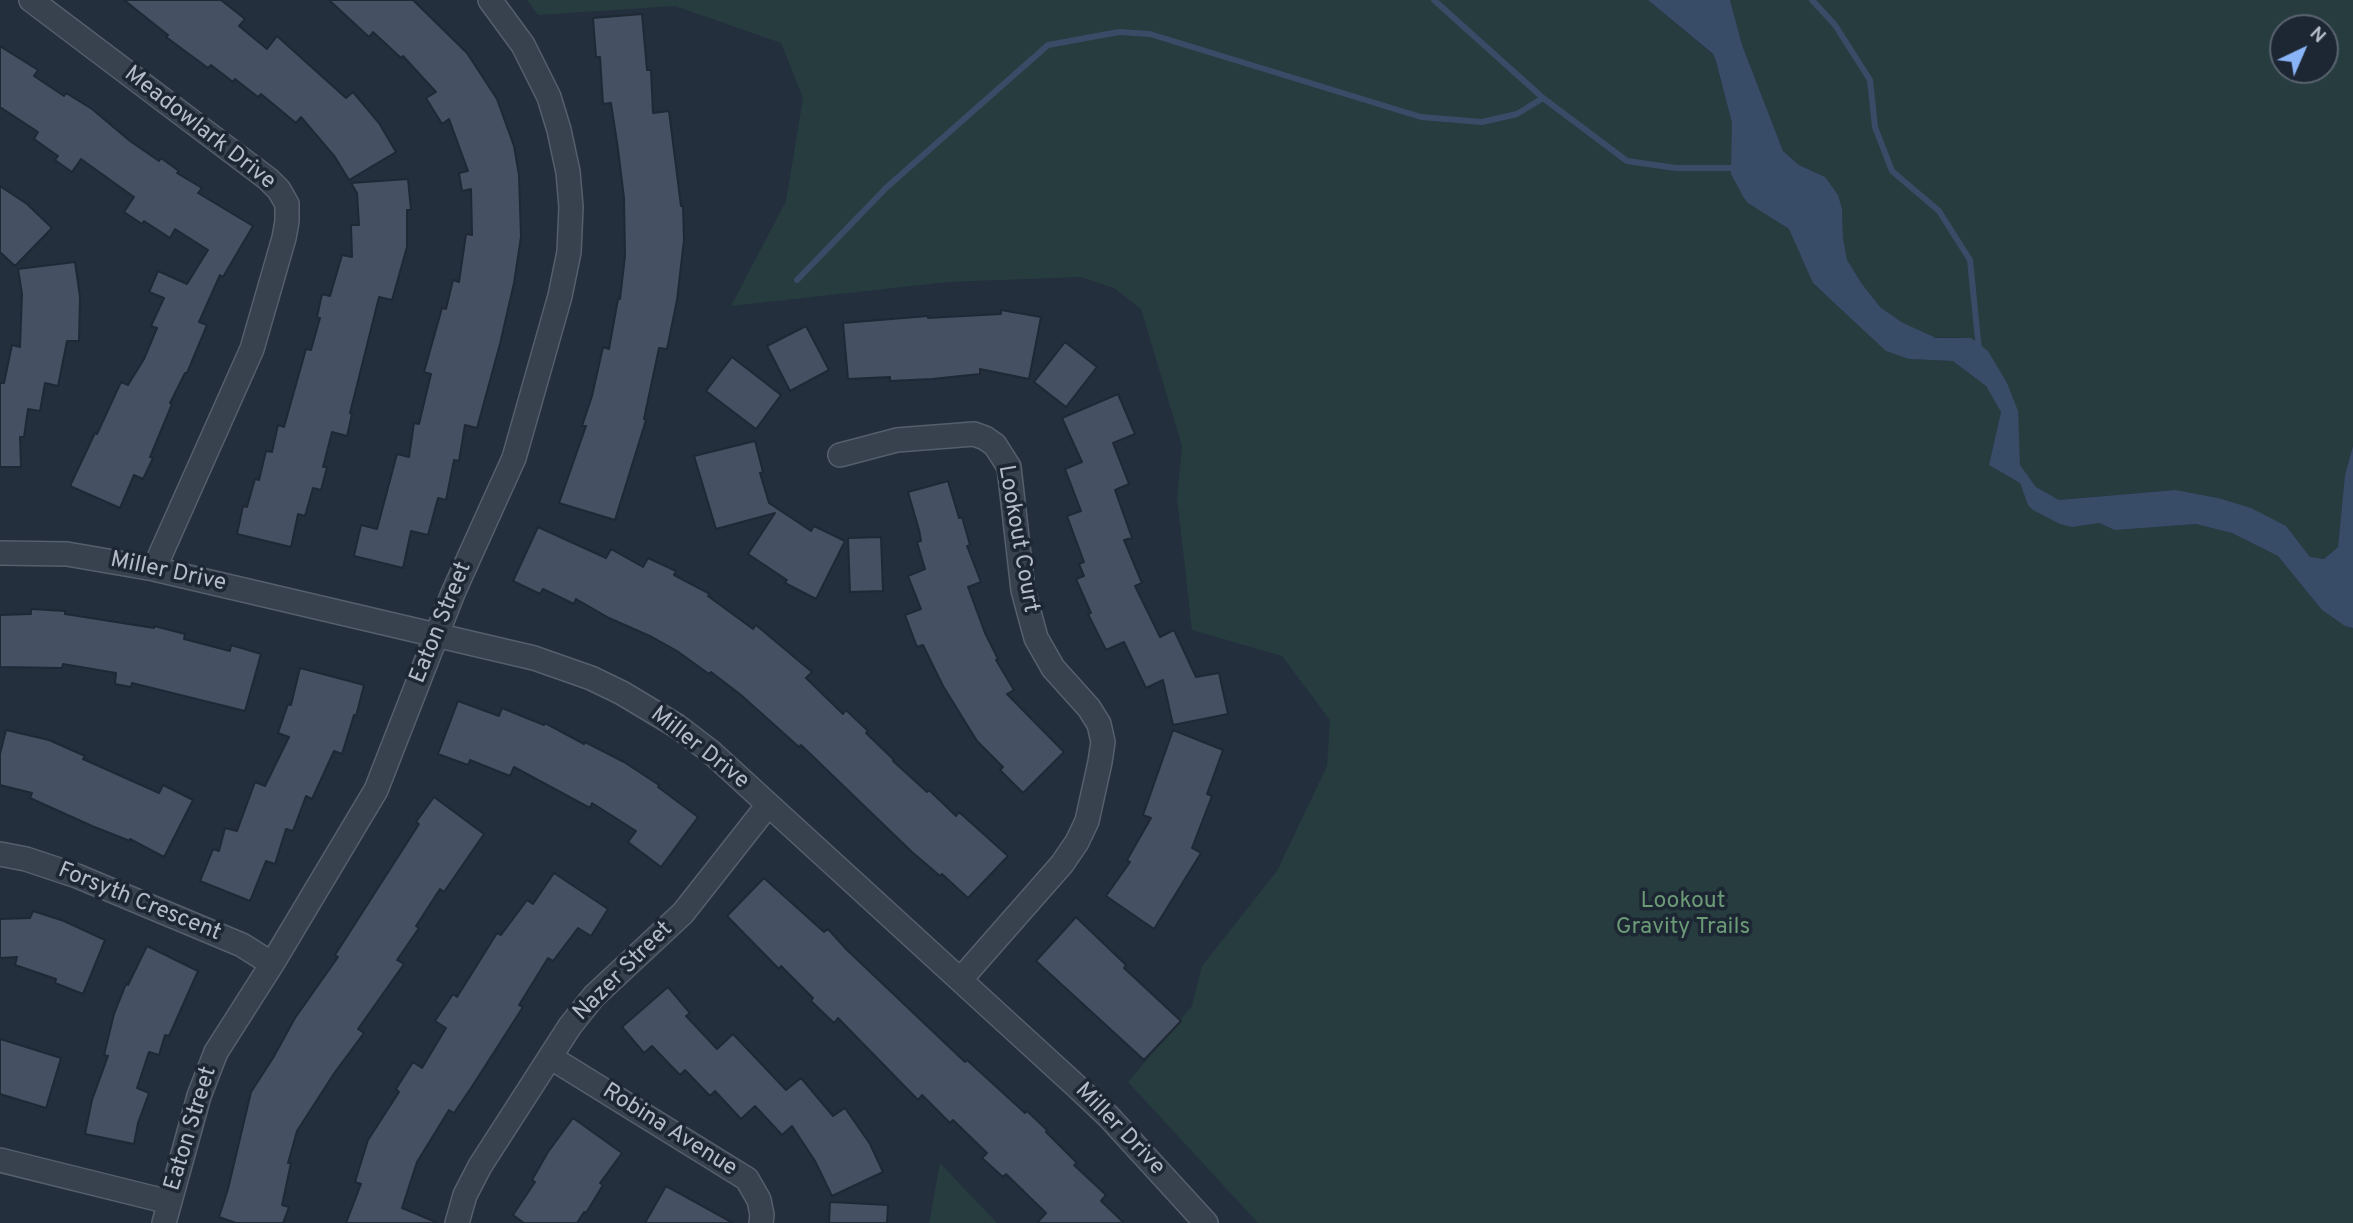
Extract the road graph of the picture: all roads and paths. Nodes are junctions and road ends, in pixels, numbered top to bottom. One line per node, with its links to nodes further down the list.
1 (31, 0): 5 (street, Meadowlark Drive)
2 (490, 0): 6 (street, Eaton Street)
3 (840, 455): 10 (street, Lookout Court)
4 (0, 553): 5 (street, Miller Drive)
5 (155, 569): 6 (street, Miller Drive)
6 (437, 634): 7 (street, Miller Drive); 9 (street, Eaton Street)
7 (768, 805): 10 (street, Miller Drive); 11 (street, Nazer Street)
8 (0, 854): 9 (street, Forsyth Crescent)
9 (272, 964): 13 (street, Eaton Street)
10 (961, 979): 16 (street, Miller Drive)
11 (550, 1057): 14 (street, Nazer Street); 15 (street, Robina Avenue)
12 (0, 1160): 13 (street)
13 (167, 1212)
14 (457, 1223)
15 (761, 1223)
16 (1206, 1223)

